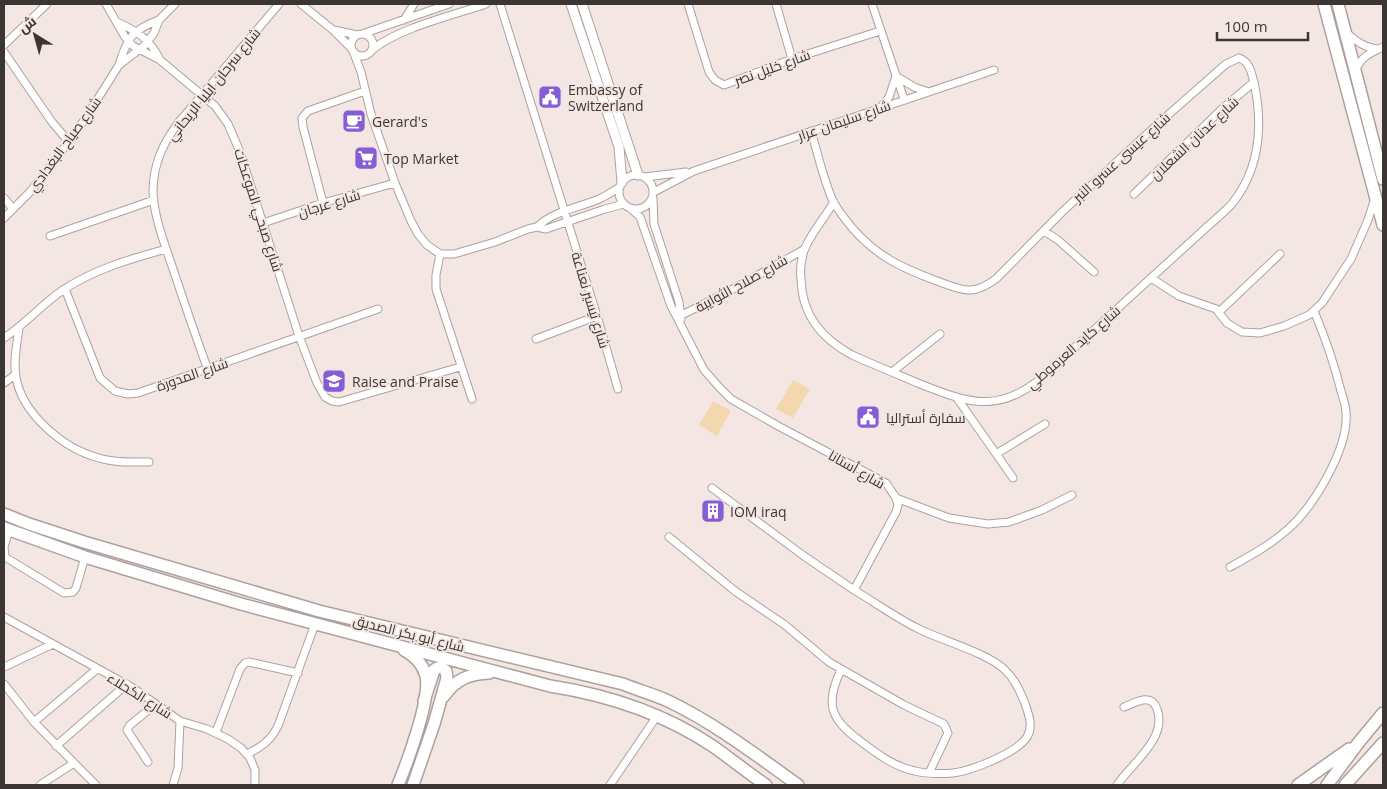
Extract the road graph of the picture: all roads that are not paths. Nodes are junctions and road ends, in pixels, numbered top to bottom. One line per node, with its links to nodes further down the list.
1 (48, 4): 27 (street)
2 (106, 4): 19 (street)
3 (175, 4): 17 (street)
4 (279, 4): 43 (street, شارع سرحان ايليا الريحاني)
5 (301, 4): 20 (street)
6 (414, 4): 18 (street)
7 (449, 4): 18 (street)
8 (486, 4): 32 (street)
9 (500, 4): 62 (street, شارع تيسير نعناعة)
10 (572, 4): 52 (street)
11 (582, 4): 49 (street)
12 (688, 4): 33 (street, شارع خليل نصر)
13 (776, 4): 33 (street)
14 (872, 4): 22 (street)
15 (1324, 4): 55 (main road)
16 (1338, 4): 23 (main road)
17 (160, 20): 21 (street, شارع صياح البغدادي); 26 (street, شارع صياح البغدادي)
18 (404, 20): 24 (street)
19 (117, 22): 21 (street); 25 (street)
20 (333, 30): 24 (street); 29 (street)
21 (137, 31): 25 (street, شارع صياح البغدادي); 26 (street)
22 (880, 31): 33 (street, شارع خليل نصر); 39 (street)
23 (1345, 31): 28 (street); 38 (main road)
24 (360, 35): 29 (street); 32 (street)
25 (128, 40): 30 (street); 35 (street, شارع صياح البغدادي)
26 (148, 41): 30 (street, شارع صياح البغدادي); 34 (street)
27 (4, 45)
28 (1381, 48): 38 (street)
29 (352, 49): 32 (street); 37 (street)
30 (139, 50): 34 (street); 35 (street, شارع صياح البغدادي)
31 (4, 52): 47 (street)
32 (369, 53): 37 (street)
33 (792, 59)
34 (160, 60): 43 (street, شارع صبحي الموعكات)
35 (119, 64): 47 (street, شارع صياح البغدادي)
36 (994, 70): 42 (street, شارع سليمان عرار)
37 (361, 72): 41 (street)
38 (1355, 74): 50 (main road)
39 (896, 76): 42 (street); 44 (street); 45 (street)
40 (1254, 82): 53 (street, شارع عدنان الشعلان); 69 (street, شارع عيسى عسرو النبر); 76 (street, شارع كايد العرموطي)
41 (365, 91): 51 (street); 59 (street)
42 (927, 92): 44 (street, شارع سليمان عرار)
43 (201, 94): 57 (street, شارع سرحان ايليا الريحاني); 65 (street, شارع صبحي الموعكات)
44 (904, 99): 45 (street, شارع سليمان عرار)
45 (881, 107): 46 (street, شارع سليمان عرار)
46 (811, 131): 48 (street, شارع سليمان عرار); 58 (street)
47 (69, 142): 61 (street, شارع صياح البغدادي)
48 (694, 171): 49 (street, شارع سليمان عرار); 54 (street, شارع سليمان عرار)
49 (642, 176): 52 (street); 54 (street)
50 (1383, 179)
51 (395, 183): 59 (street, شارع عرجان); 73 (street)
52 (621, 185): 60 (street); 62 (street)
53 (1134, 194)
54 (653, 195): 60 (street); 82 (street, شارع أستانا)
55 (1376, 197): 66 (street); 67 (main road)
56 (4, 198): 61 (street)
57 (154, 200): 70 (street); 72 (street, شارع سرحان ايليا الريحاني)
58 (834, 202): 69 (street, شارع عيسى عسرو النبر); 71 (street, شارع كايد العرموطي)
59 (323, 204): 65 (street, شارع عرجان)
60 (627, 206): 64 (street); 82 (street, شارع أستانا)
61 (13, 209): 63 (street, شارع صياح البغدادي)
62 (564, 211): 64 (street, شارع تيسير نعناعة); 68 (street)
63 (4, 218)
64 (568, 222): 68 (street); 81 (street, شارع تيسير نعناعة)
65 (263, 223): 85 (street, شارع صبحي الموعكات)
66 (1367, 223): 67 (street); 79 (street)
67 (1383, 225)
68 (537, 227): 73 (street)
69 (1044, 230): 75 (street)
70 (50, 236)
71 (805, 248): 82 (street, شارع صلاح الثوايبة); 90 (street, شارع كايد العرموطي)
72 (166, 249): 77 (street); 89 (street, شارع سرحان ايليا الريحاني)
73 (440, 254): 88 (street)
74 (1280, 254): 80 (street)
75 (1094, 272)
76 (1151, 278): 80 (street); 94 (street, شارع كايد العرموطي)
77 (65, 289): 83 (street); 89 (street, شارع المدورة)
78 (378, 309): 85 (street, شارع المدورة)
79 (1314, 311): 80 (street); 107 (street)
80 (1219, 312)
81 (597, 316): 87 (street); 93 (street, شارع تيسير نعناعة)
82 (680, 319): 102 (street, شارع أستانا)
83 (19, 328): 86 (street); 91 (street)
84 (940, 334): 90 (street)
85 (298, 336): 88 (street, شارع صبحي الموعكات); 89 (street, شارع المدورة)
86 (4, 338)
87 (536, 339)
88 (460, 367): 95 (street)
89 (208, 370)
90 (892, 372): 94 (street, شارع كايد العرموطي)
91 (15, 375): 92 (street); 98 (street)
92 (4, 383)
93 (618, 389)
94 (957, 398): 97 (street)
95 (472, 399)
96 (1046, 424): 97 (street)
97 (996, 454): 99 (street)
98 (149, 462)
99 (1013, 478)
100 (712, 488): 108 (street)
101 (1072, 495): 102 (street, شارع أستانا)
102 (896, 498): 108 (street)
103 (4, 514): 144 (main road, شارع أبو بكر الصديق)
104 (6, 529): 106 (main road, شارع أبو بكر الصديق); 106 (street)
105 (669, 537): 115 (street)
106 (85, 556): 110 (main road, شارع أبو بكر الصديق)
107 (1230, 567)
108 (854, 590): 135 (street)
109 (4, 617): 111 (street, شارع الكحلاء)
110 (315, 624): 112 (main road, شارع أبو بكر الصديق); 116 (street)
111 (53, 644): 113 (street); 114 (street, شارع الكحلاء)
112 (394, 644): 117 (main road, شارع أبو بكر الصديق); 120 (main road)
113 (4, 668)
114 (97, 669): 119 (street, شارع الكحلاء); 127 (street)
115 (841, 670): 135 (street); 135 (street)
116 (298, 673): 128 (street); 132 (street)
117 (501, 673): 122 (main road); 125 (main road, شارع أبو بكر الصديق)
118 (4, 684): 127 (street)
119 (127, 684): 121 (street, شارع الكحلاء); 131 (street)
120 (424, 701): 122 (main road); 140 (main road)
121 (156, 704): 126 (street, شارع الكحلاء); 133 (street)
122 (439, 704): 141 (main road)
123 (1124, 707): 145 (street)
124 (1383, 714): 129 (main road)
125 (657, 716): 142 (street); 143 (main road, شارع أبو بكر الصديق)
126 (180, 721): 128 (street, شارع الكحلاء); 138 (street)
127 (34, 722): 131 (street)
128 (216, 732): 132 (street, شارع الكحلاء)
129 (1359, 742): 146 (main road); 147 (main road)
130 (1383, 743): 148 (main road)
131 (56, 746): 134 (street)
132 (247, 754): 139 (street)
133 (148, 762)
134 (74, 764): 136 (street); 137 (street)
135 (929, 773)
136 (40, 785)
137 (96, 785)
138 (173, 785)
139 (255, 785)
140 (398, 785)
141 (413, 785)
142 (610, 785)
143 (766, 785)
144 (798, 785)
145 (1117, 785)
146 (1298, 785)
147 (1327, 785)
148 (1345, 785)

